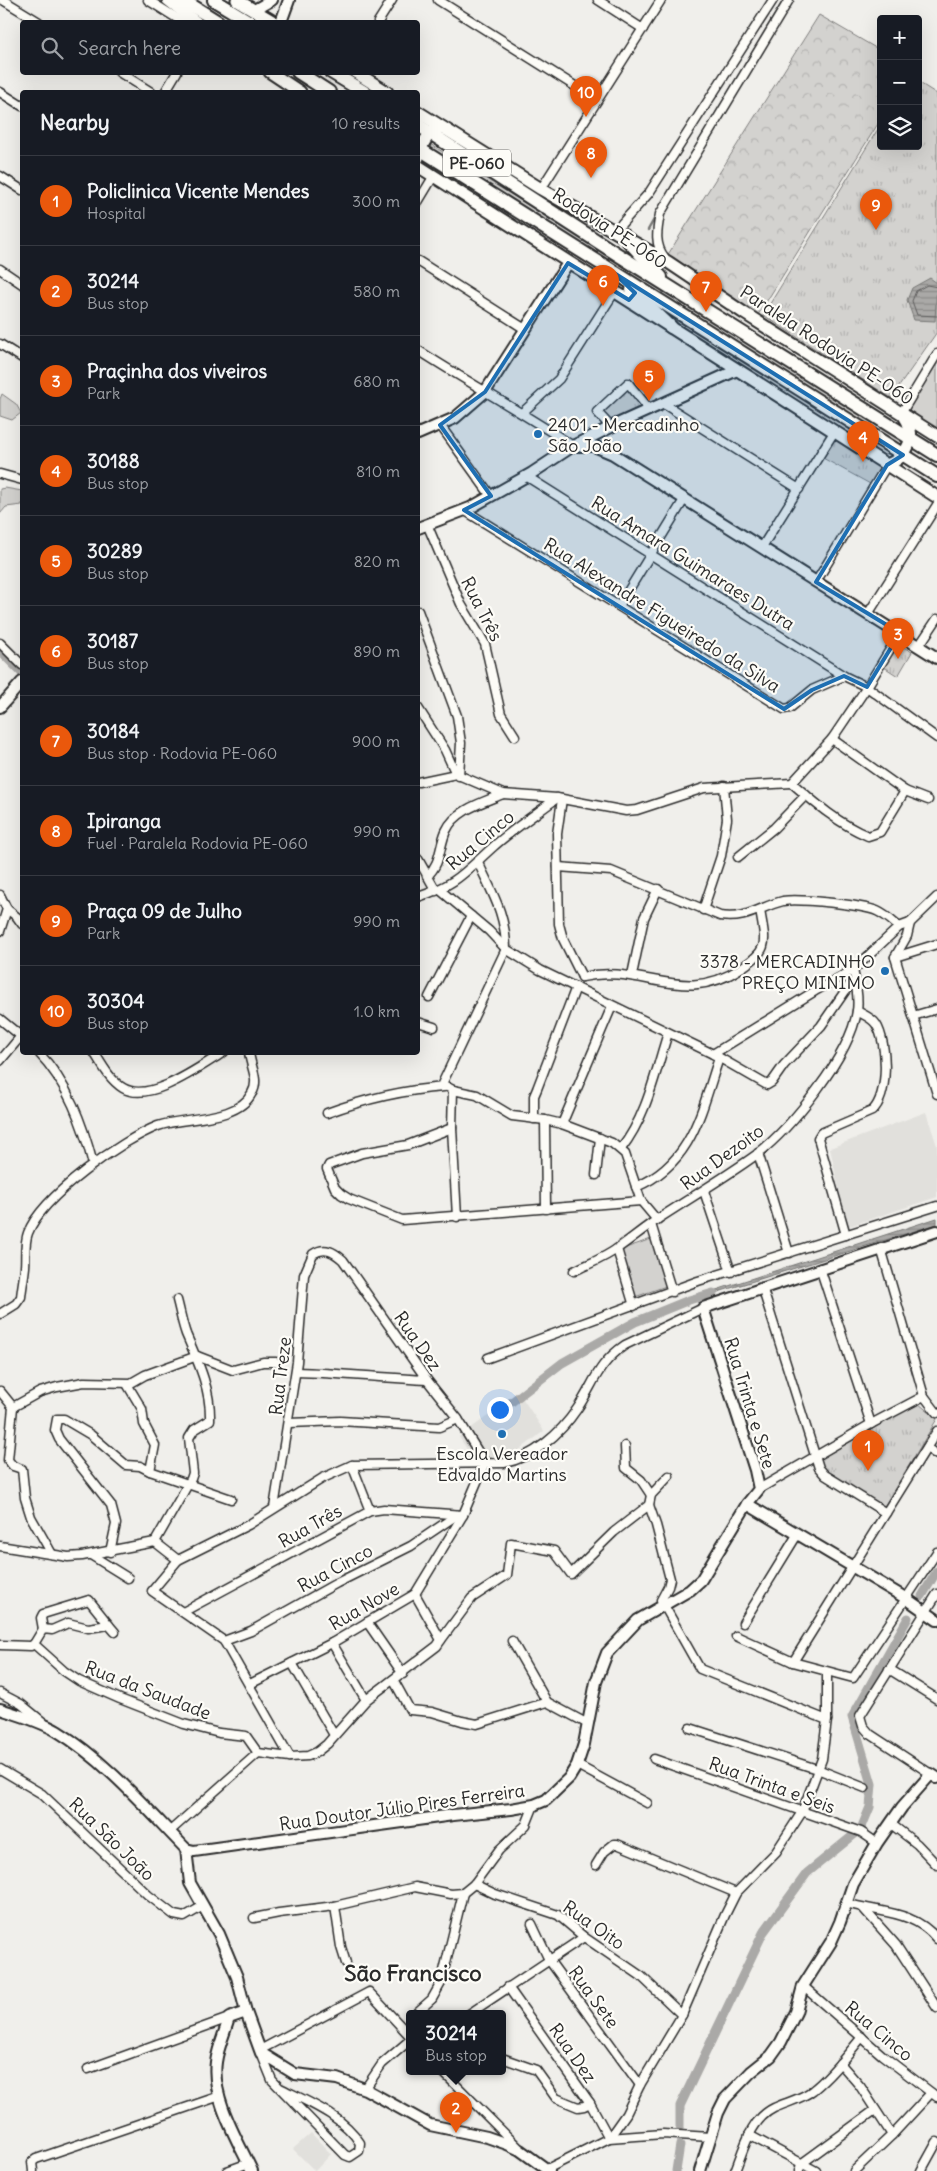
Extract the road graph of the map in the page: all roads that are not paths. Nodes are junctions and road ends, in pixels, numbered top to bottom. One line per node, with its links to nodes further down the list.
1 (1, 0): 16 (street)
2 (148, 0): 17 (street)
3 (168, 0): 18 (main road)
4 (183, 0): 19 (highway)
5 (214, 0): 15 (highway)
6 (237, 0): 15 (main road)
7 (272, 0): 15 (street)
8 (289, 0): 21 (street)
9 (392, 0): 22 (street)
10 (438, 0): 37 (street)
11 (598, 0): 23 (street)
12 (661, 0): 23 (street)
13 (773, 0): 51 (street)
14 (789, 0): 53 (street)
15 (252, 16): 20 (main road)
16 (36, 20)
17 (180, 20)
18 (193, 20)
19 (215, 20)
20 (267, 20)
21 (283, 20)
22 (379, 20)
23 (643, 28): 37 (street)
24 (124, 75): 30 (street)
25 (174, 75): 31 (street)
26 (274, 75): 32 (main road)
27 (303, 75): 33 (highway)
28 (336, 75): 34 (highway)
29 (359, 75): 35 (main road)
30 (148, 90)
31 (166, 90)
32 (297, 90)
33 (326, 90)
34 (361, 90)
35 (384, 90)
36 (0, 92): 38 (street)
37 (597, 100): 49 (street)
38 (20, 105)
39 (420, 113): 41 (main road, Paralela Rodovia PE-060 / PE-060)
40 (420, 126): 42 (highway, Rodovia PE-060 / PE-060)
41 (443, 128): 42 (main road); 49 (main road, Paralela Rodovia PE-060 / PE-060)
42 (430, 133): 43 (main road); 58 (highway, Rodovia PE-060 / PE-060)
43 (420, 150)
44 (420, 155): 56 (highway, Rodovia PE-060 / PE-060)
45 (420, 168): 47 (main road, PE-060)
46 (0, 176): 48 (street)
47 (433, 178): 50 (street); 54 (main road, PE-060)
48 (20, 189)
49 (541, 189): 51 (main road, Paralela Rodovia PE-060 / PE-060)
50 (420, 199)
51 (619, 234): 53 (main road, Paralela Rodovia PE-060 / PE-060); 58 (highway)
52 (420, 262): 61 (street)
53 (668, 262): 71 (main road, Paralela Rodovia PE-060 / PE-060)
54 (568, 263): 59 (main road, PE-060); 61 (street)
55 (0, 270): 57 (street)
56 (614, 273): 60 (highway); 80 (highway, Rodovia PE-060 / PE-060)
57 (20, 283)
58 (671, 288): 77 (highway, Rodovia PE-060 / PE-060)
59 (615, 292): 60 (main road, PE-060); 70 (street)
60 (671, 327): 66 (main road, PE-060)
61 (525, 329): 67 (street)
62 (0, 344): 65 (street)
63 (420, 351): 67 (street)
64 (937, 354): 71 (street)
65 (20, 357)
66 (737, 370): 68 (street); 74 (main road, PE-060)
67 (485, 392): 70 (street); 72 (street)
68 (664, 404): 69 (street); 87 (street)
69 (650, 410): 73 (street); 73 (street)
70 (523, 412): 78 (street)
71 (902, 412): 76 (main road, Paralela Rodovia PE-060 / PE-060); 77 (main road)
72 (440, 425): 75 (street); 88 (street)
73 (608, 429): 78 (street); 79 (street)
74 (834, 432): 82 (main road, PE-060); 87 (street)
75 (420, 433)
76 (937, 436)
77 (911, 439): 80 (main road); 81 (highway, Rodovia PE-060 / PE-060)
78 (573, 446): 79 (street); 84 (street)
79 (613, 454): 90 (street)
80 (903, 455): 82 (main road); 85 (highway, Rodovia PE-060 / PE-060)
81 (937, 455)
82 (887, 465): 89 (main road, PE-060); 96 (street)
83 (0, 474): 86 (street)
84 (526, 476): 88 (street); 95 (street, Rua Amara Guimaraes Dutra)
85 (937, 476)
86 (20, 479)
87 (799, 489): 94 (street)
88 (491, 496): 92 (street)
89 (937, 497)
90 (685, 498): 94 (street); 95 (street)
91 (937, 504): 98 (street)
92 (464, 510): 93 (street); 97 (street, Rua Alexandre Figueiredo da Silva)
93 (422, 526): 111 (street, Rua Três)
94 (762, 547): 96 (street)
95 (651, 554): 97 (street); 106 (street, Rua Amara Guimaraes Dutra)
96 (816, 582): 98 (street)
97 (619, 606): 106 (street, Rua Alexandre Figueiredo da Silva)
98 (868, 614): 101 (street)
99 (420, 616): 114 (street)
100 (937, 619): 103 (street)
101 (900, 633): 103 (street); 108 (street)
102 (0, 643): 105 (street)
103 (919, 646): 104 (street)
104 (937, 658)
105 (20, 663)
106 (844, 676): 108 (street)
107 (20, 684): 109 (street)
108 (867, 687): 112 (street); 113 (street)
109 (0, 707)
110 (420, 711): 114 (street)
111 (515, 736)
112 (937, 738)
113 (832, 740): 116 (street); 118 (street)
114 (458, 775): 115 (street); 119 (street)
115 (420, 782)
116 (792, 783): 117 (street); 120 (street)
117 (724, 786): 121 (street); 134 (street)
118 (905, 791): 120 (street); 122 (street)
119 (503, 794): 121 (street); 127 (street)
120 (806, 795): 123 (street)
121 (560, 799): 124 (street, Rua Cinco); 126 (street)
122 (928, 800)
123 (738, 857)
124 (478, 862): 129 (street, Rua Cinco); 142 (street)
125 (420, 863): 127 (street)
126 (558, 867): 128 (street); 146 (street)
127 (427, 876): 129 (street)
128 (658, 889): 134 (street); 145 (street)
129 (438, 891): 131 (street, Rua Cinco); 136 (street)
130 (0, 895): 133 (street)
131 (420, 896)
132 (937, 897): 138 (street)
133 (7, 909): 137 (street); 140 (street)
134 (704, 910): 135 (street)
135 (760, 910): 139 (street); 145 (street)
136 (472, 916): 142 (street); 149 (street)
137 (20, 921)
138 (910, 923): 139 (street); 143 (street)
139 (899, 927): 144 (street)
140 (0, 930)
141 (937, 944): 143 (street)
142 (506, 949): 148 (street); 167 (street)
143 (895, 957): 153 (street)
144 (853, 970): 152 (street, Rua Dezoito); 164 (street)
145 (632, 975): 146 (street)
146 (582, 977): 148 (street)
147 (850, 984): 164 (street)
148 (578, 988): 150 (street); 171 (street)
149 (429, 997)
150 (612, 1006): 157 (street); 173 (street)
151 (937, 1009): 153 (street)
152 (857, 1011): 177 (street, Rua Dezoito); 188 (street)
153 (913, 1016): 166 (street)
154 (0, 1019): 158 (street)
155 (420, 1023): 156 (street)
156 (434, 1028)
157 (668, 1033): 164 (street); 176 (street)
158 (20, 1034)
159 (20, 1038): 165 (street)
160 (40, 1055): 178 (street)
161 (96, 1055): 162 (street)
162 (219, 1055)
163 (250, 1055): 178 (street)
164 (716, 1056): 180 (street)
165 (0, 1061)
166 (934, 1074): 169 (street)
167 (443, 1086): 168 (street); 170 (street)
168 (452, 1090): 171 (street); 174 (street)
169 (937, 1094)
170 (327, 1113)
171 (534, 1119): 172 (street)
172 (545, 1120): 173 (street); 184 (street)
173 (562, 1124): 175 (street)
174 (452, 1128): 185 (street); 185 (street)
175 (600, 1138): 176 (street); 179 (street)
176 (621, 1149): 180 (street)
177 (758, 1154): 181 (street, Rua Dezoito); 192 (street)
178 (93, 1164): 201 (street)
179 (596, 1176)
180 (636, 1187): 182 (street)
181 (704, 1191): 186 (street, Rua Dezoito); 195 (street)
182 (641, 1200): 184 (street); 186 (street)
183 (937, 1206): 188 (street)
184 (546, 1209): 185 (street)
185 (457, 1217)
186 (654, 1222): 190 (street, Rua Dezoito); 197 (street)
187 (937, 1231): 189 (street)
188 (846, 1235): 192 (street)
189 (881, 1248): 193 (street); 209 (street)
190 (617, 1249): 194 (street, Rua Dezoito); 199 (street)
191 (317, 1251): 205 (street, Rua Treze); 206 (street, Rua Dez)
192 (789, 1253): 195 (street)
193 (820, 1268): 196 (street); 214 (street)
194 (574, 1271)
195 (731, 1272): 197 (street)
196 (762, 1287): 200 (street); 219 (street)
197 (672, 1292): 199 (street)
198 (177, 1300): 202 (street)
199 (634, 1306): 203 (street)
200 (703, 1308): 220 (street); 225 (street, Rua Trinta e Sete)
201 (0, 1314)
202 (197, 1356): 204 (street); 207 (street); 224 (street)
203 (488, 1358)
204 (276, 1362)
205 (296, 1372): 206 (street); 213 (street, Rua Treze)
206 (427, 1380): 212 (street, Rua Dez)
207 (127, 1384): 210 (street); 222 (street)
208 (0, 1391): 210 (street)
209 (924, 1396): 211 (street); 214 (street)
210 (13, 1407): 239 (street)
211 (937, 1413)
212 (458, 1419): 213 (street); 220 (street, Rua Dez)
213 (289, 1423): 230 (street, Rua Treze)
214 (871, 1424): 219 (street)
215 (937, 1431): 217 (street)
216 (626, 1446): 226 (street)
217 (927, 1448): 218 (street); 232 (street)
218 (937, 1456)
219 (816, 1457): 225 (street); 232 (street)
220 (485, 1463): 221 (street); 233 (street, Rua Nove)
221 (352, 1465): 230 (street); 231 (street)
222 (150, 1471): 224 (street); 237 (street)
223 (669, 1476): 226 (street)
224 (189, 1484): 227 (street); 235 (street)
225 (759, 1489): 228 (street, Rua Trinta e Sete)
226 (651, 1495): 229 (street)
227 (231, 1499)
228 (747, 1504): 234 (street); 247 (street, Rua Doutor Júlio Pires Ferreira)
229 (649, 1505): 247 (street); 257 (street)
230 (274, 1508): 241 (street)
231 (370, 1511): 233 (street, Rua Três); 248 (street, Rua Três)
232 (886, 1512): 242 (street)
233 (460, 1515): 244 (street, Rua Nove); 259 (street, Rua Cinco)
234 (798, 1535): 242 (street); 252 (street)
235 (155, 1542): 237 (street); 241 (street)
236 (0, 1546): 239 (street)
237 (110, 1552): 240 (street)
238 (937, 1552): 246 (street)
239 (52, 1554): 240 (street)
240 (91, 1555): 243 (street)
241 (178, 1560): 248 (street)
242 (853, 1567): 246 (street); 263 (street)
243 (128, 1578)
244 (415, 1594): 251 (street, Rua Nove); 257 (street)
245 (937, 1594): 249 (street)
246 (907, 1600): 249 (street); 266 (street)
247 (664, 1605): 275 (street); 276 (street, Rua Doutor Júlio Pires Ferreira)
248 (183, 1612): 259 (street)
249 (925, 1613): 250 (street); 265 (street)
250 (937, 1620)
251 (367, 1622): 260 (street, Rua Nove); 267 (street)
252 (743, 1623)
253 (109, 1625): 254 (street); 254 (street); 255 (street)
254 (43, 1629): 261 (street)
255 (115, 1632)
256 (736, 1636): 263 (street)
257 (441, 1640): 267 (street)
258 (512, 1640): 273 (street)
259 (224, 1641): 269 (street)
260 (332, 1643): 264 (street, Rua Nove); 272 (street)
261 (34, 1644): 262 (street); 280 (street, Rua da Saudade)
262 (0, 1645)
263 (793, 1662): 266 (street)
264 (292, 1663): 269 (street, Rua Nove); 279 (street)
265 (889, 1668): 271 (street); 286 (street)
266 (827, 1672): 275 (street)
267 (403, 1674): 268 (street)
268 (394, 1681): 272 (street); 273 (street)
269 (250, 1684): 281 (street)
270 (0, 1693): 277 (street)
271 (937, 1699)
272 (366, 1700): 279 (street)
273 (547, 1702): 276 (street)
274 (0, 1709): 277 (street)
275 (827, 1720): 285 (street)
276 (588, 1724): 283 (street, Rua Doutor Júlio Pires Ferreira)
277 (48, 1726): 292 (street)
278 (690, 1728): 285 (street)
279 (334, 1735): 281 (street)
280 (258, 1753): 281 (street); 292 (street)
281 (290, 1757)
282 (654, 1759): 290 (street, Rua Trinta e Seis)
283 (577, 1765): 288 (street); 289 (street, Rua Doutor Júlio Pires Ferreira)
284 (0, 1769): 301 (street, Rua São João)
285 (820, 1770): 287 (street); 290 (street)
286 (934, 1776): 291 (street)
287 (865, 1788)
288 (646, 1803)
289 (534, 1806): 294 (street, Rua Doutor Júlio Pires Ferreira); 297 (street)
290 (802, 1812): 293 (street, Rua Trinta e Seis); 299 (street)
291 (891, 1824): 293 (street); 295 (street)
292 (169, 1832): 294 (street)
293 (877, 1843): 300 (street)
294 (186, 1849): 301 (street)
295 (937, 1865)
296 (596, 1866): 299 (street)
297 (474, 1884): 298 (street); 306 (street, Rua Oito)
298 (464, 1893): 302 (street); 313 (street)
299 (736, 1893): 316 (street)
300 (846, 1902): 303 (street); 310 (street)
301 (203, 1906): 315 (street)
302 (335, 1906): 304 (street); 309 (street)
303 (863, 1908): 307 (street); 312 (street)
304 (254, 1918)
305 (532, 1924): 308 (street, Rua Sete)
306 (584, 1937): 308 (street); 316 (street, Rua Oito)
307 (936, 1938)
308 (549, 1960): 311 (street); 328 (street, Rua Sete)
309 (346, 1964)
310 (803, 1986): 321 (street, Rua Cinco); 337 (street)
311 (508, 1988): 314 (street); 333 (street, Rua Dez)
312 (937, 2008)
313 (420, 2010)
314 (475, 2010)
315 (246, 2012): 317 (street); 323 (street)
316 (682, 2015): 328 (street)
317 (229, 2018): 326 (street); 332 (street)
318 (406, 2026): 319 (street)
319 (404, 2029): 320 (street); 323 (street)
320 (406, 2031)
321 (862, 2037): 325 (street); 331 (street, Rua Cinco)
322 (406, 2043): 330 (street)
323 (260, 2052): 329 (street); 330 (street)
324 (506, 2059): 333 (street)
325 (840, 2063): 334 (street); 335 (street)
326 (88, 2069)
327 (446, 2075): 340 (street)
328 (640, 2085): 338 (street)
329 (280, 2088): 329 (street)
330 (365, 2089): 340 (street)
331 (934, 2095): 336 (street)
332 (220, 2096): 341 (street); 344 (street)
333 (590, 2103): 338 (street, Rua Dez)
334 (875, 2110): 336 (street); 342 (street)
335 (749, 2135): 342 (street); 347 (street)
336 (892, 2135): 349 (street)
337 (710, 2137): 338 (street); 346 (street)
338 (610, 2138): 343 (street)
339 (937, 2142): 350 (street)
340 (520, 2150): 343 (street)
341 (251, 2167): 345 (street)
342 (800, 2168): 348 (street)
343 (548, 2170)
344 (33, 2171)
345 (227, 2171)
346 (700, 2171)
347 (735, 2171)
348 (816, 2171)
349 (854, 2171)
350 (921, 2171)

